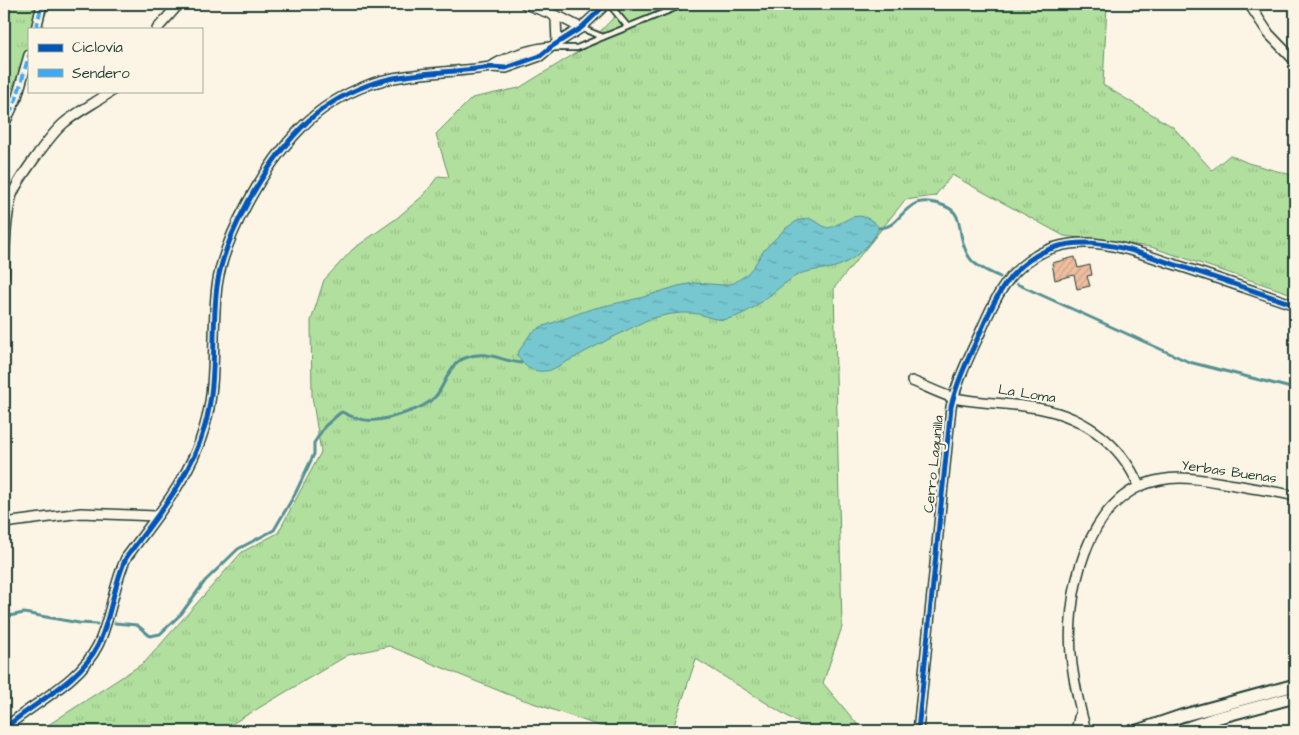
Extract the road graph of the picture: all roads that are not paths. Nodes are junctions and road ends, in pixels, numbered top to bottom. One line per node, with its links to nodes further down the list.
1 (42, 4): 9 (street)
2 (179, 4): 10 (street)
3 (525, 4): 7 (street)
4 (608, 4): 8 (lane); 11 (street)
5 (685, 4): 8 (lane)
6 (1250, 4): 15 (street)
7 (553, 15): 11 (street); 13 (street)
8 (628, 27): 12 (lane)
9 (36, 28)
10 (158, 28)
11 (581, 28): 12 (lane); 13 (street)
12 (603, 37): 13 (lane)
13 (554, 45): 26 (street)
14 (28, 58): 17 (street)
15 (1295, 61)
16 (111, 92): 19 (street)
17 (4, 125)
18 (4, 188): 19 (street)
19 (11, 197): 20 (street)
20 (4, 275)
21 (1295, 305): 23 (street, Cerro Lagunilla)
22 (912, 381): 23 (street, La Loma)
23 (953, 398): 24 (street, La Loma); 32 (street, Cerro Lagunilla)
24 (1139, 486): 25 (street, Yerbas Buenas); 30 (street, Yerbas Buenas)
25 (1295, 496)
26 (156, 516): 27 (street); 31 (street)
27 (4, 523)
28 (1295, 685): 35 (main road)
29 (1295, 697): 36 (main road)
30 (1080, 713): 33 (street, Yerbas Buenas); 34 (street, Yerbas Buenas)
31 (4, 729)
32 (918, 731)
33 (1076, 731)
34 (1086, 731)
35 (1137, 731)
36 (1178, 731)

